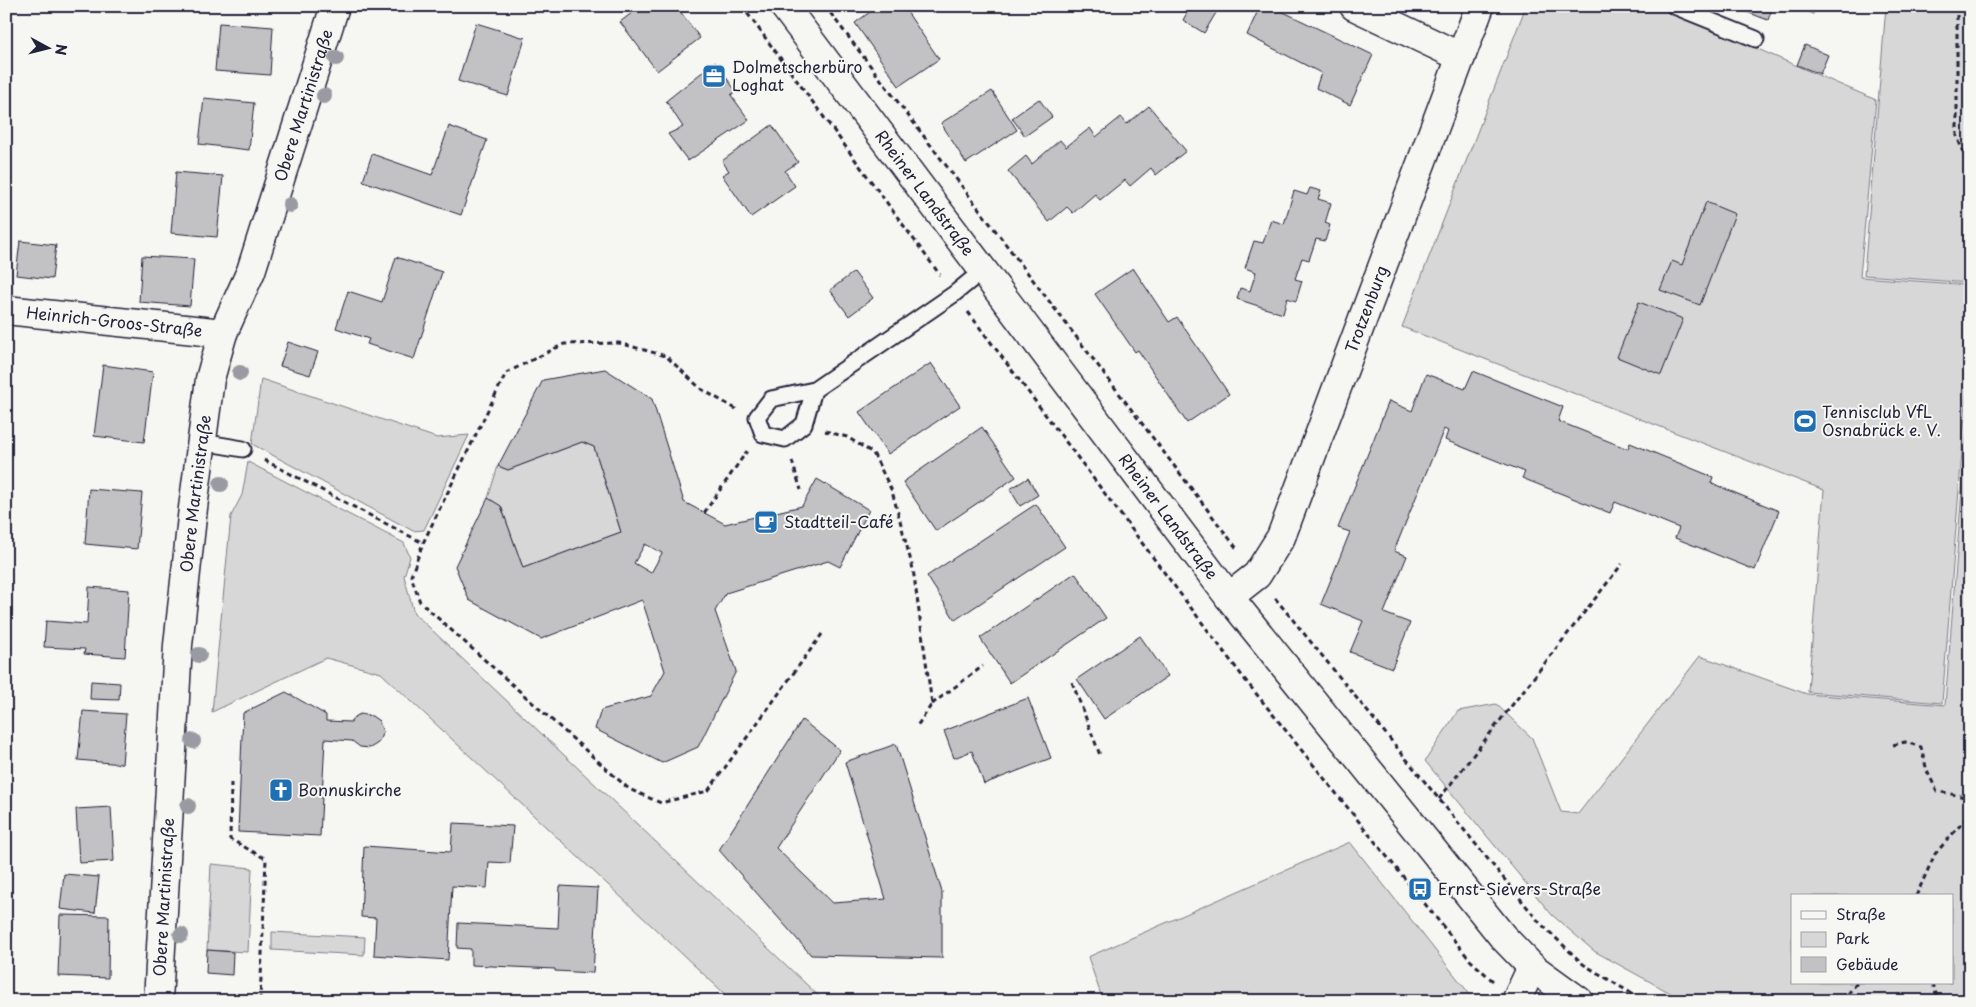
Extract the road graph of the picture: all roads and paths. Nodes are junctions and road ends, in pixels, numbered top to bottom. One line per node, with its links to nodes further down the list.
1 (335, 6): 15 (street, Obere Martinistraße)
2 (742, 6): 13 (path)
3 (784, 6): 12 (street, Rheiner Landstraße)
4 (825, 6): 27 (path)
5 (1354, 6): 10 (street)
6 (1480, 6): 10 (street, Trotzenburg)
7 (1674, 6): 9 (lane)
8 (1957, 6): 11 (path)
9 (1756, 39)
10 (1461, 57): 27 (street, Trotzenburg)
11 (1970, 170)
12 (982, 271): 13 (lane); 28 (street, Rheiner Landstraße)
13 (954, 294): 16 (lane); 42 (path)
14 (6, 310): 15 (street, Heinrich-Groos-Straße)
15 (223, 333): 21 (street, Obere Martinistraße)
16 (814, 390): 17 (lane); 18 (lane)
17 (757, 417): 19 (lane); 25 (path)
18 (804, 424): 20 (lane); 32 (path)
19 (763, 434): 20 (lane); 24 (path)
20 (785, 439): 23 (path)
21 (202, 442): 22 (lane); 45 (street, Obere Martinistraße)
22 (244, 449): 25 (path)
23 (801, 490)
24 (704, 513)
25 (423, 542): 29 (path)
26 (1622, 564): 38 (path)
27 (1256, 575): 28 (street, Trotzenburg); 38 (path)
28 (1229, 597): 41 (street, Rheiner Landstraße)
29 (822, 634)
30 (984, 666): 32 (path)
31 (1072, 682): 35 (path)
32 (932, 704): 33 (path)
33 (917, 726)
34 (1893, 744): 37 (path)
35 (1100, 755)
36 (231, 783): 46 (path)
37 (1970, 798)
38 (1439, 799): 49 (path)
39 (1970, 814): 40 (path)
40 (1917, 894)
41 (1532, 967): 47 (street); 48 (street, Rheiner Landstraße)
42 (1495, 983)
43 (1856, 984): 50 (path)
44 (1933, 984): 51 (path)
45 (158, 1001)
46 (260, 1001)
47 (1516, 1001)
48 (1580, 1001)
49 (1644, 1001)
50 (1842, 1001)
51 (1938, 1001)

